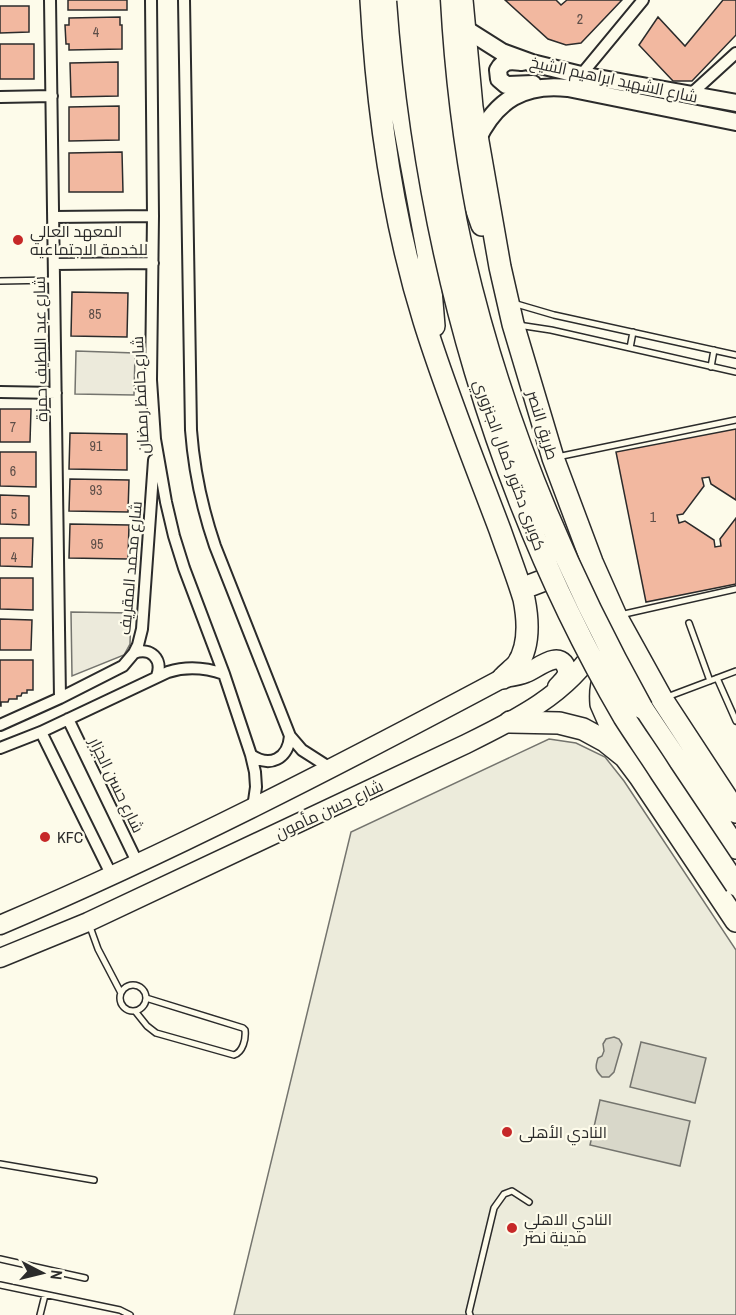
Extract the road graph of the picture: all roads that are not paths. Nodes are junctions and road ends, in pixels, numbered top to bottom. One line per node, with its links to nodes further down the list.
1 (50, 0): 17 (street, شارع عبد اللطيف حمزة)
2 (151, 0): 22 (street, شارع حافظ رمضان)
3 (184, 0): 64 (street)
4 (371, 0): 34 (highway)
5 (390, 0): 34 (highway)
6 (408, 0): 74 (highway, كوبرى دكتور كمال الجنزوري, bridge)
7 (429, 0): 71 (highway, كوبرى دكتور كمال الجنزوري, bridge)
8 (447, 0): 11 (highway)
9 (462, 0): 11 (highway, طريق النصر)
10 (643, 0): 14 (street)
11 (457, 33): 13 (street, شارع الشهيد ابراهيم الشيخ); 21 (highway, طريق النصر); 26 (highway)
12 (736, 52): 16 (street)
13 (532, 63): 14 (street, شارع الشهيد ابراهيم الشيخ); 15 (street)
14 (581, 75): 16 (street, شارع الشهيد ابراهيم الشيخ)
15 (553, 86): 20 (street, شارع الشهيد ابراهيم الشيخ); 21 (street, شارع الشهيد ابراهيم الشيخ)
16 (691, 94): 19 (street, شارع الشهيد ابراهيم الشيخ)
17 (51, 96): 18 (street); 23 (street, شارع عبد اللطيف حمزة)
18 (0, 97)
19 (736, 103)
20 (736, 122)
21 (477, 141): 26 (highway, طريق النصر)
22 (153, 216): 23 (street); 24 (street, شارع حافظ رمضان)
23 (54, 217): 25 (street, شارع عبد اللطيف حمزة)
24 (153, 263): 25 (street); 41 (street, شارع حافظ رمضان)
25 (54, 264): 27 (street, شارع عبد اللطيف حمزة)
26 (500, 267): 29 (highway, طريق النصر)
27 (54, 280): 28 (lane); 39 (street, شارع عبد اللطيف حمزة)
28 (0, 281)
29 (507, 301): 30 (highway, طريق النصر); 31 (lane)
30 (513, 324): 32 (lane); 42 (highway, طريق النصر)
31 (633, 332): 32 (lane); 33 (lane)
32 (630, 348): 36 (lane)
33 (714, 350): 35 (lane); 36 (lane)
34 (435, 354): 44 (highway)
35 (736, 355)
36 (711, 367): 37 (lane)
37 (736, 372)
38 (0, 392): 39 (street)
39 (56, 393): 56 (street, شارع عبد اللطيف حمزة)
40 (736, 420): 42 (lane)
41 (155, 439): 48 (street, شارع محمد المقريف); 51 (street, شارع حافظ رمضان)
42 (553, 458): 43 (highway, طريق النصر)
43 (592, 562): 44 (highway); 46 (highway, طريق النصر)
44 (521, 589): 53 (highway)
45 (736, 589): 46 (lane)
46 (613, 611): 49 (highway, طريق النصر); 57 (main road, شارع حسن مأمون)
47 (689, 623): 55 (lane)
48 (134, 653): 52 (street); 56 (street, شارع محمد المقريف)
49 (639, 658): 58 (highway, طريق النصر); 67 (highway)
50 (736, 671): 54 (lane)
51 (224, 674): 52 (street); 66 (street, شارع حافظ رمضان)
52 (157, 676): 59 (street)
53 (503, 678): 57 (main road, شارع حسن مأمون); 68 (main road, شارع حسن مأمون)
54 (717, 678): 55 (lane); 60 (lane)
55 (710, 681): 58 (lane)
56 (60, 698): 62 (street, شارع محمد المقريف)
57 (546, 699): 61 (main road, شارع حسن مأمون)
58 (662, 699): 70 (highway, طريق النصر)
59 (68, 719): 63 (street); 72 (street, شارع حسن الجزار)
60 (736, 721)
61 (510, 722): 67 (highway); 76 (main road, شارع حسن مأمون)
62 (0, 725)
63 (41, 732): 65 (street); 73 (street)
64 (290, 736): 66 (street); 68 (street)
65 (0, 748)
66 (251, 755): 69 (street, شارع حافظ رمضان)
67 (625, 757): 75 (highway)
68 (330, 768): 69 (main road, شارع حسن مأمون)
69 (253, 808): 72 (main road, شارع حسن مأمون)
70 (736, 812)
71 (736, 848)
72 (138, 864): 73 (main road, شارع حسن مأمون)
73 (112, 876): 77 (main road, شارع حسن مأمون)
74 (736, 885)
75 (736, 921)
76 (88, 922): 78 (main road, شارع حسن مأمون); 79 (lane)
77 (0, 925)
78 (0, 958)
79 (121, 993): 80 (lane); 81 (lane)
80 (146, 998): 81 (lane); 81 (lane)
81 (135, 1011)
82 (0, 1164): 83 (lane)
83 (94, 1180)
84 (529, 1202): 89 (lane)
85 (0, 1259): 86 (lane)
86 (85, 1278)
87 (0, 1285): 88 (lane)
88 (45, 1295): 90 (lane); 91 (lane)
89 (468, 1314)
90 (40, 1315)
91 (130, 1315)

